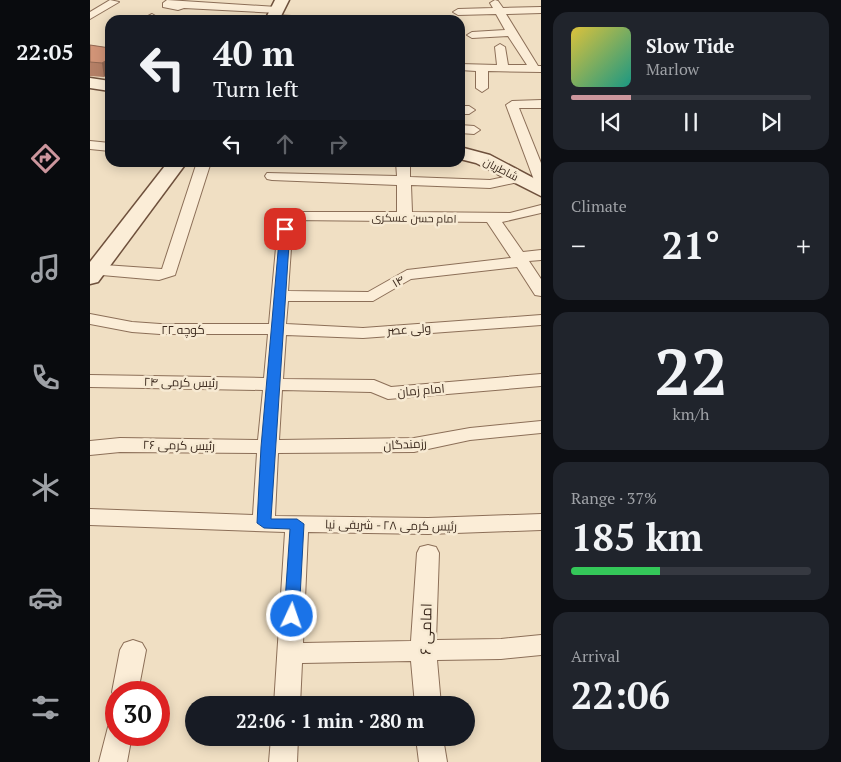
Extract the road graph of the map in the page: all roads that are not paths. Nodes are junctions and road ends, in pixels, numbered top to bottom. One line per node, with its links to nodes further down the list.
1 (493, 0): 5 (street)
2 (114, 2): 9 (street)
3 (184, 4): 6 (street)
4 (541, 10): 5 (street)
5 (500, 11): 7 (street); 11 (street)
6 (276, 12): 8 (street)
7 (458, 12)
8 (289, 15)
9 (90, 17): 10 (street)
10 (103, 20)
11 (512, 33): 12 (street); 17 (street)
12 (472, 35)
13 (500, 47): 16 (street)
14 (465, 67): 15 (street)
15 (482, 67): 16 (street); 20 (street)
16 (503, 68): 17 (street)
17 (538, 69)
18 (90, 83): 19 (main road)
19 (105, 85)
20 (482, 88)
21 (541, 104): 24 (street)
22 (465, 129): 23 (street)
23 (474, 130)
24 (524, 135): 25 (street); 33 (street)
25 (541, 135)
26 (90, 144): 27 (street)
27 (105, 146)
28 (465, 154): 33 (main road, شاطریان)
29 (174, 167): 40 (main road)
30 (202, 167): 40 (street)
31 (403, 167): 34 (street)
32 (272, 176): 34 (street)
33 (534, 179): 34 (street)
34 (402, 181): 36 (street)
35 (541, 209): 37 (street, امام حسن عسکری)
36 (405, 218): 37 (street, امام حسن عسکری); 42 (street, امام حسن عسکری)
37 (492, 218): 39 (street)
38 (541, 256): 39 (street, ۱۴)
39 (518, 259): 41 (street); 42 (street, ۱۴)
40 (92, 272)
41 (541, 292)
42 (279, 296): 45 (street)
43 (90, 319): 45 (street, کوچه ۲۲)
44 (541, 320): 45 (street, ولی عصر)
45 (276, 329): 48 (street)
46 (541, 380): 48 (street, امام زمان)
47 (90, 381): 48 (street, رئیس کرمی ۲۴)
48 (272, 384): 50 (street)
49 (541, 427): 50 (street, رزمندگان)
50 (268, 447): 51 (street, رئیس کرمی ۲۶); 54 (street)
51 (90, 448)
52 (90, 517): 54 (street, رئیس کرمی ۲۸ - شریفی نیا)
53 (541, 522): 55 (street, رئیس کرمی ۲۸ - شریفی نیا)
54 (264, 523): 55 (street, رئیس کرمی ۲۸ - شریفی نیا)
55 (297, 524): 60 (street)
56 (428, 554): 59 (street, امامی ۶)
57 (541, 645): 59 (street)
58 (133, 650): 61 (street)
59 (423, 651): 60 (street); 63 (street, امامی ۶)
60 (290, 654): 62 (street)
61 (127, 681)
62 (287, 696)
63 (427, 696)
64 (116, 746): 67 (street)
65 (284, 746): 68 (street)
66 (431, 746): 69 (street)
67 (113, 762)
68 (283, 762)
69 (433, 762)

